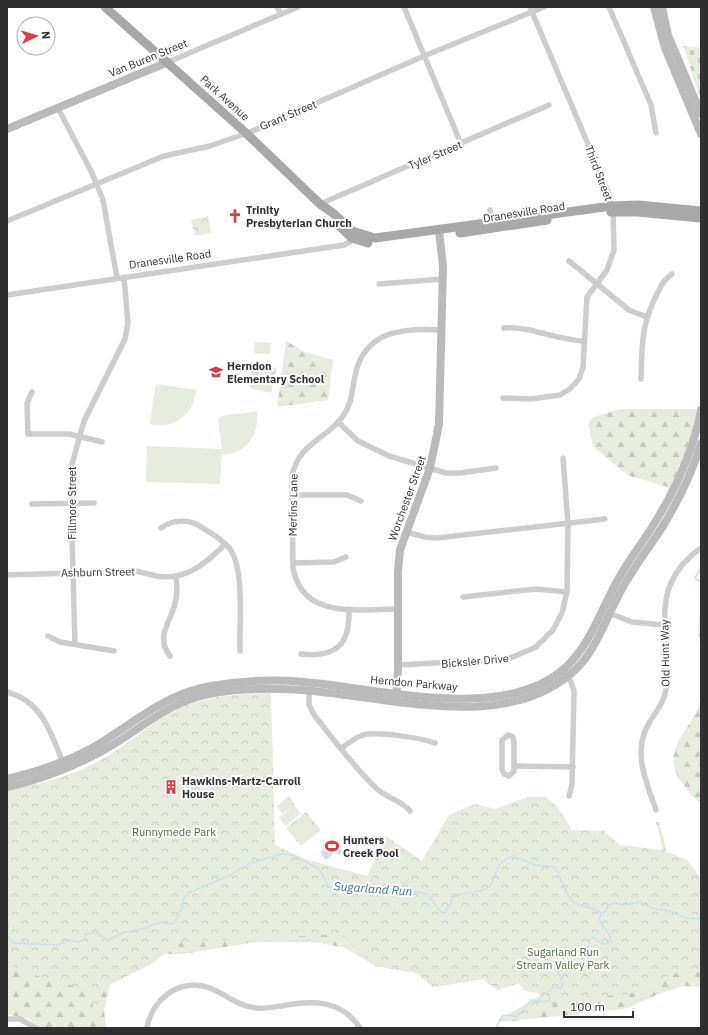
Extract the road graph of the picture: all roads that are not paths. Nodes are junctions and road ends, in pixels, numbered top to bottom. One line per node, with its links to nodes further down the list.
1 (277, 7): 10 (street)
2 (298, 7): 10 (street, Van Buren Street)
3 (404, 7): 11 (street)
4 (544, 7): 9 (street, Grant Street)
5 (609, 7): 18 (street)
6 (654, 7): 19 (main road)
7 (662, 7): 15 (main road)
8 (109, 9): 12 (main road, Park Avenue)
9 (531, 9): 11 (street, Grant Street); 23 (street, Third Street)
10 (281, 14): 12 (street, Van Buren Street)
11 (424, 56): 17 (street, Grant Street); 20 (street)
12 (168, 62): 14 (main road, Van Buren Street); 17 (main road, Park Avenue)
13 (549, 105): 20 (street, Tyler Street)
14 (58, 108): 16 (main road, Van Buren Street); 21 (street)
15 (701, 114)
16 (7, 130)
17 (246, 133): 21 (street, Grant Street); 22 (main road, Park Avenue)
18 (656, 133)
19 (701, 134)
20 (461, 144): 22 (street, Tyler Street)
21 (97, 184): 27 (street, Grant Street); 33 (street)
22 (320, 204): 30 (main road, Park Avenue)
23 (613, 208): 25 (main road, Dranesville Road); 26 (main road, Dranesville Road); 28 (main road, Dranesville Road); 29 (main road, Dranesville Road); 36 (street, Third Street)
24 (490, 210): 28 (street)
25 (701, 211)
26 (701, 218)
27 (7, 222)
28 (493, 222): 29 (main road, Dranesville Road)
29 (439, 233): 30 (main road, Dranesville Road); 35 (main road, Worchester Street)
30 (350, 235): 34 (street, Dranesville Road)
31 (569, 261): 36 (street)
32 (672, 274): 39 (street)
33 (117, 278): 34 (street, Dranesville Road); 38 (street, Dranesville Road)
34 (124, 278): 48 (street, Fillmore Street)
35 (443, 279): 37 (street); 41 (main road, Worchester Street)
36 (596, 283): 39 (street); 42 (street, Third Street)
37 (379, 284)
38 (7, 295)
39 (647, 317): 43 (street)
40 (504, 328): 42 (street)
41 (441, 330): 47 (street, Merlins Lane); 52 (main road, Worchester Street)
42 (584, 341): 45 (street, Third Street)
43 (641, 379)
44 (32, 392): 48 (street)
45 (503, 398)
46 (701, 410): 83 (main road, Herndon Parkway)
47 (338, 422): 52 (street); 54 (street, Merlins Lane)
48 (79, 435): 49 (street); 56 (street, Fillmore Street)
49 (102, 442)
50 (701, 443): 74 (main road, Herndon Parkway)
51 (563, 458): 60 (street, Bicksler Drive)
52 (430, 468): 53 (street); 62 (main road, Worchester Street)
53 (496, 468)
54 (292, 495): 55 (street); 66 (street, Merlins Lane)
55 (361, 501)
56 (70, 503): 57 (street); 58 (street); 67 (street, Fillmore Street)
57 (94, 503)
58 (32, 504)
59 (605, 519): 60 (street)
60 (568, 523): 62 (street); 70 (street, Bicksler Drive)
61 (161, 528): 63 (street)
62 (406, 532): 73 (main road, Worchester Street)
63 (225, 544): 69 (street, Ashburn Street); 79 (street)
64 (701, 548): 75 (street, Old Hunt Way)
65 (346, 557): 66 (street)
66 (293, 563): 72 (street, Merlins Lane)
67 (73, 572): 68 (street, Ashburn Street); 69 (street, Ashburn Street); 77 (street, Fillmore Street)
68 (7, 574)
69 (176, 576): 81 (street)
70 (567, 592): 71 (street); 82 (street, Bicksler Drive)
71 (463, 598)
72 (349, 609): 73 (street, Merlins Lane); 80 (street)
73 (398, 609): 82 (main road, Worchester Street)
74 (609, 613): 75 (street); 83 (main road, Herndon Parkway)
75 (664, 625): 95 (street, Old Hunt Way)
76 (48, 636): 77 (street)
77 (75, 644): 78 (street)
78 (114, 651)
79 (240, 651)
80 (301, 654)
81 (170, 656)
82 (398, 665): 86 (main road, Worchester Street)
83 (565, 674): 86 (main road, Herndon Parkway); 91 (street)
84 (310, 687): 86 (main road, Herndon Parkway); 88 (street); 89 (main road, Herndon Parkway)
85 (7, 692): 89 (street)
86 (396, 697)
87 (435, 744): 88 (street)
88 (342, 748): 96 (street)
89 (64, 765): 92 (main road, Herndon Parkway); 93 (main road, Herndon Parkway)
90 (514, 766): 90 (street); 91 (street)
91 (573, 767): 94 (street)
92 (7, 779)
93 (7, 787)
94 (569, 796)
95 (656, 810)
96 (410, 812)
97 (7, 1019): 98 (street)
98 (36, 1028)
99 (147, 1028): 100 (street)
100 (360, 1028)

